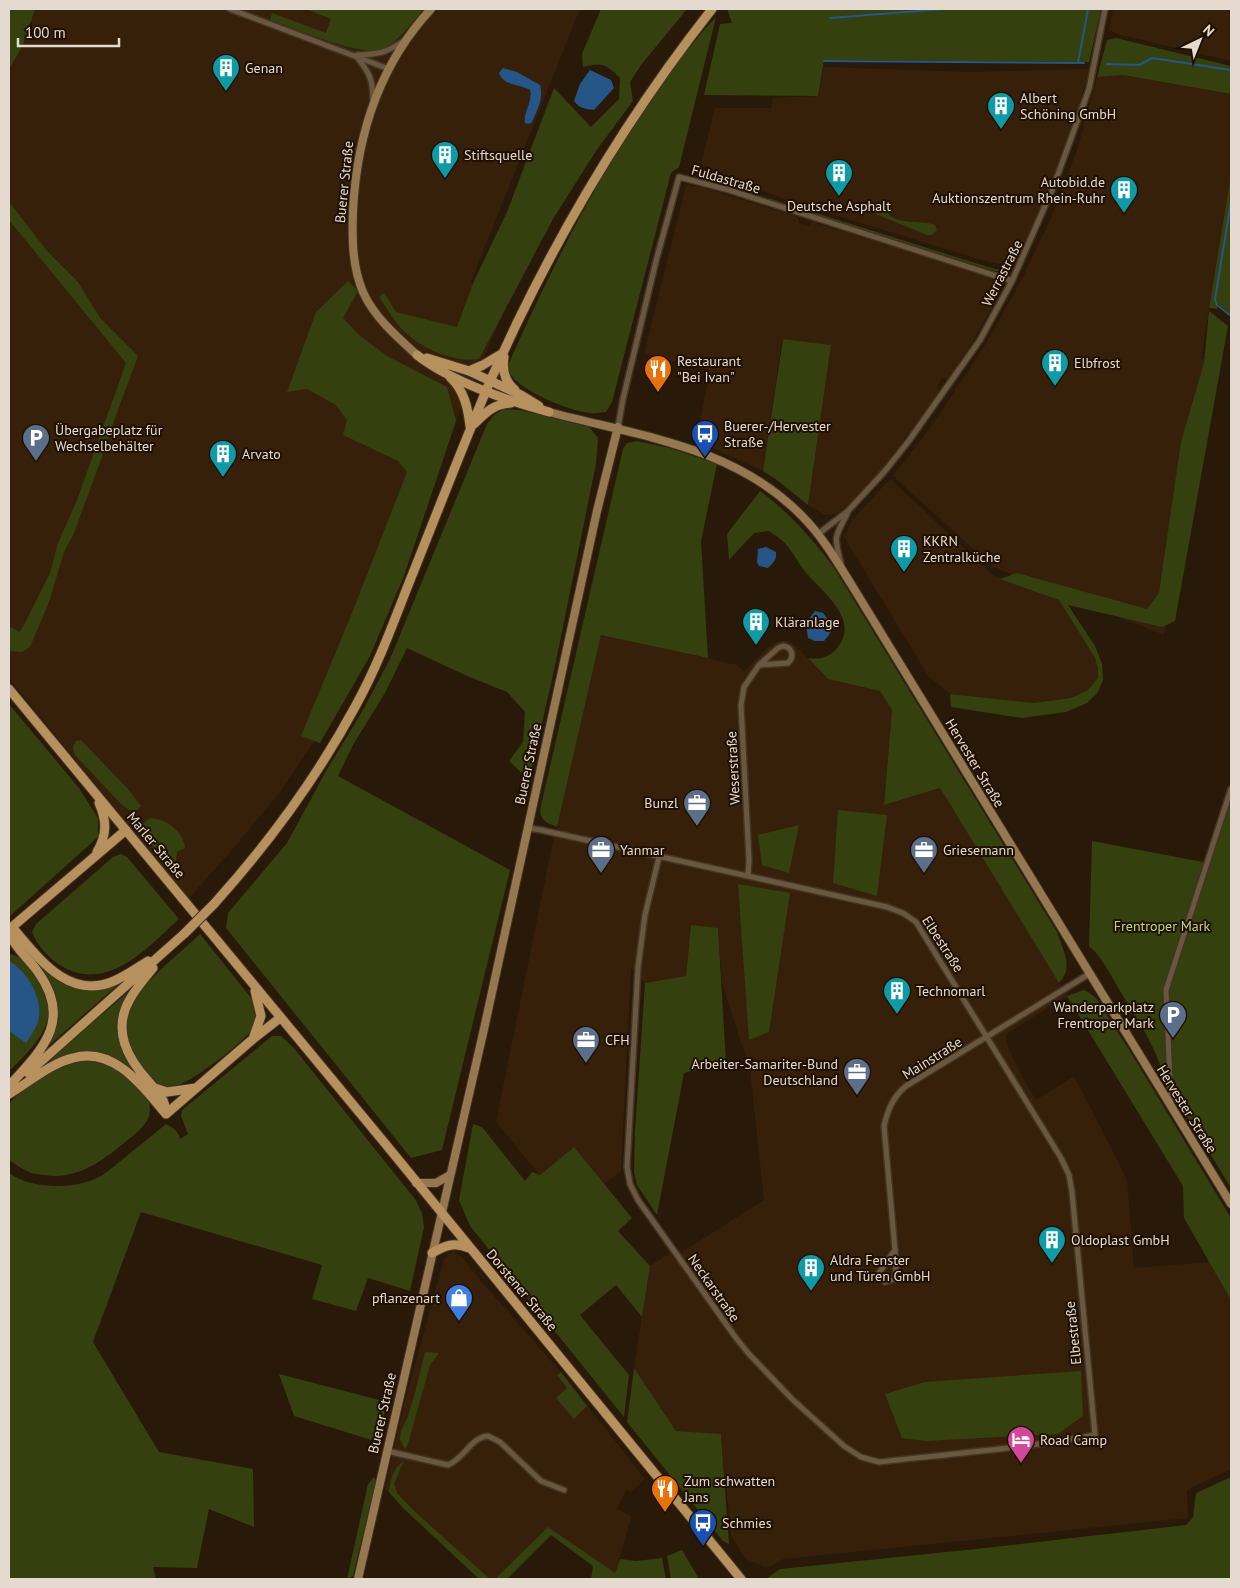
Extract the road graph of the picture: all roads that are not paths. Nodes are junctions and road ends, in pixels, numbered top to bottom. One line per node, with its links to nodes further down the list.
1 (230, 9): 6 (street)
2 (431, 9): 5 (main road, Buerer Straße)
3 (1105, 9): 9 (street, Werrastraße)
4 (711, 10): 10 (main road)
5 (407, 38): 6 (street); 7 (main road, Buerer Straße)
6 (355, 55): 7 (street); 8 (street)
7 (389, 69): 8 (main road, Buerer Straße)
8 (374, 103): 12 (main road, Buerer Straße)
9 (1012, 281): 20 (street, Fuldastraße); 22 (street, Werrastraße)
10 (508, 342): 11 (main road); 17 (main road)
11 (503, 353): 13 (main road); 15 (main road)
12 (417, 355): 13 (main road); 14 (main road)
13 (468, 371): 15 (main road)
14 (447, 373): 16 (main road); 21 (main road)
15 (490, 381): 16 (main road); 17 (main road)
16 (486, 390): 18 (main road); 21 (main road)
17 (521, 395): 19 (main road)
18 (514, 402): 19 (main road); 21 (main road)
19 (549, 412): 20 (main road)
20 (618, 428): 23 (main road, Hervester Straße); 29 (main road, Buerer Straße)
21 (470, 429): 35 (main road, bridge)
22 (848, 511): 23 (street, Werrastraße); 24 (street, Werrastraße)
23 (818, 534): 24 (main road, Hervester Straße)
24 (843, 570): 38 (main road, Hervester Straße)
25 (759, 664): 25 (street, Weserstraße); 33 (street, Weserstraße)
26 (9, 689): 28 (main road, Marler Straße)
27 (1231, 789): 47 (street)
28 (93, 791): 30 (main road, Marler Straße); 31 (main road)
29 (528, 828): 32 (street, Elbestraße); 49 (main road, Buerer Straße)
30 (126, 830): 31 (main road); 39 (main road, Marler Straße)
31 (94, 857): 34 (main road)
32 (659, 857): 33 (street, Elbestraße); 56 (street, Neckarstraße)
33 (748, 876): 41 (street, Elbestraße)
34 (12, 927): 35 (main road); 37 (main road)
35 (169, 948): 43 (main road); 44 (main road)
36 (9, 951): 37 (main road)
37 (24, 955): 43 (main road)
38 (1089, 974): 41 (street, Mainstraße); 47 (main road, Hervester Straße)
39 (252, 984): 40 (main road, Marler Straße); 42 (main road)
40 (280, 1018): 42 (main road); 50 (main road, Dorstener Straße)
41 (987, 1036): 54 (street, Mainstraße); 56 (street, Elbestraße)
42 (253, 1039): 45 (main road)
43 (9, 1088)
44 (154, 1088): 45 (main road); 48 (main road)
45 (196, 1088): 48 (main road)
46 (9, 1094): 48 (main road)
47 (1171, 1105): 51 (main road, Hervester Straße)
48 (166, 1114)
49 (450, 1175): 50 (main road); 52 (main road, Buerer Straße)
50 (416, 1183): 52 (main road, Dorstener Straße)
51 (1231, 1204)
52 (441, 1213): 53 (main road, Dorstener Straße); 55 (main road, Buerer Straße)
53 (469, 1248): 55 (main road); 60 (main road, Dorstener Straße)
54 (895, 1250): 54 (street, Mainstraße)
55 (432, 1252): 57 (main road, Buerer Straße)
56 (1095, 1435)
57 (387, 1451): 58 (street); 59 (main road, Buerer Straße)
58 (564, 1490)
59 (358, 1579)
60 (741, 1579)

